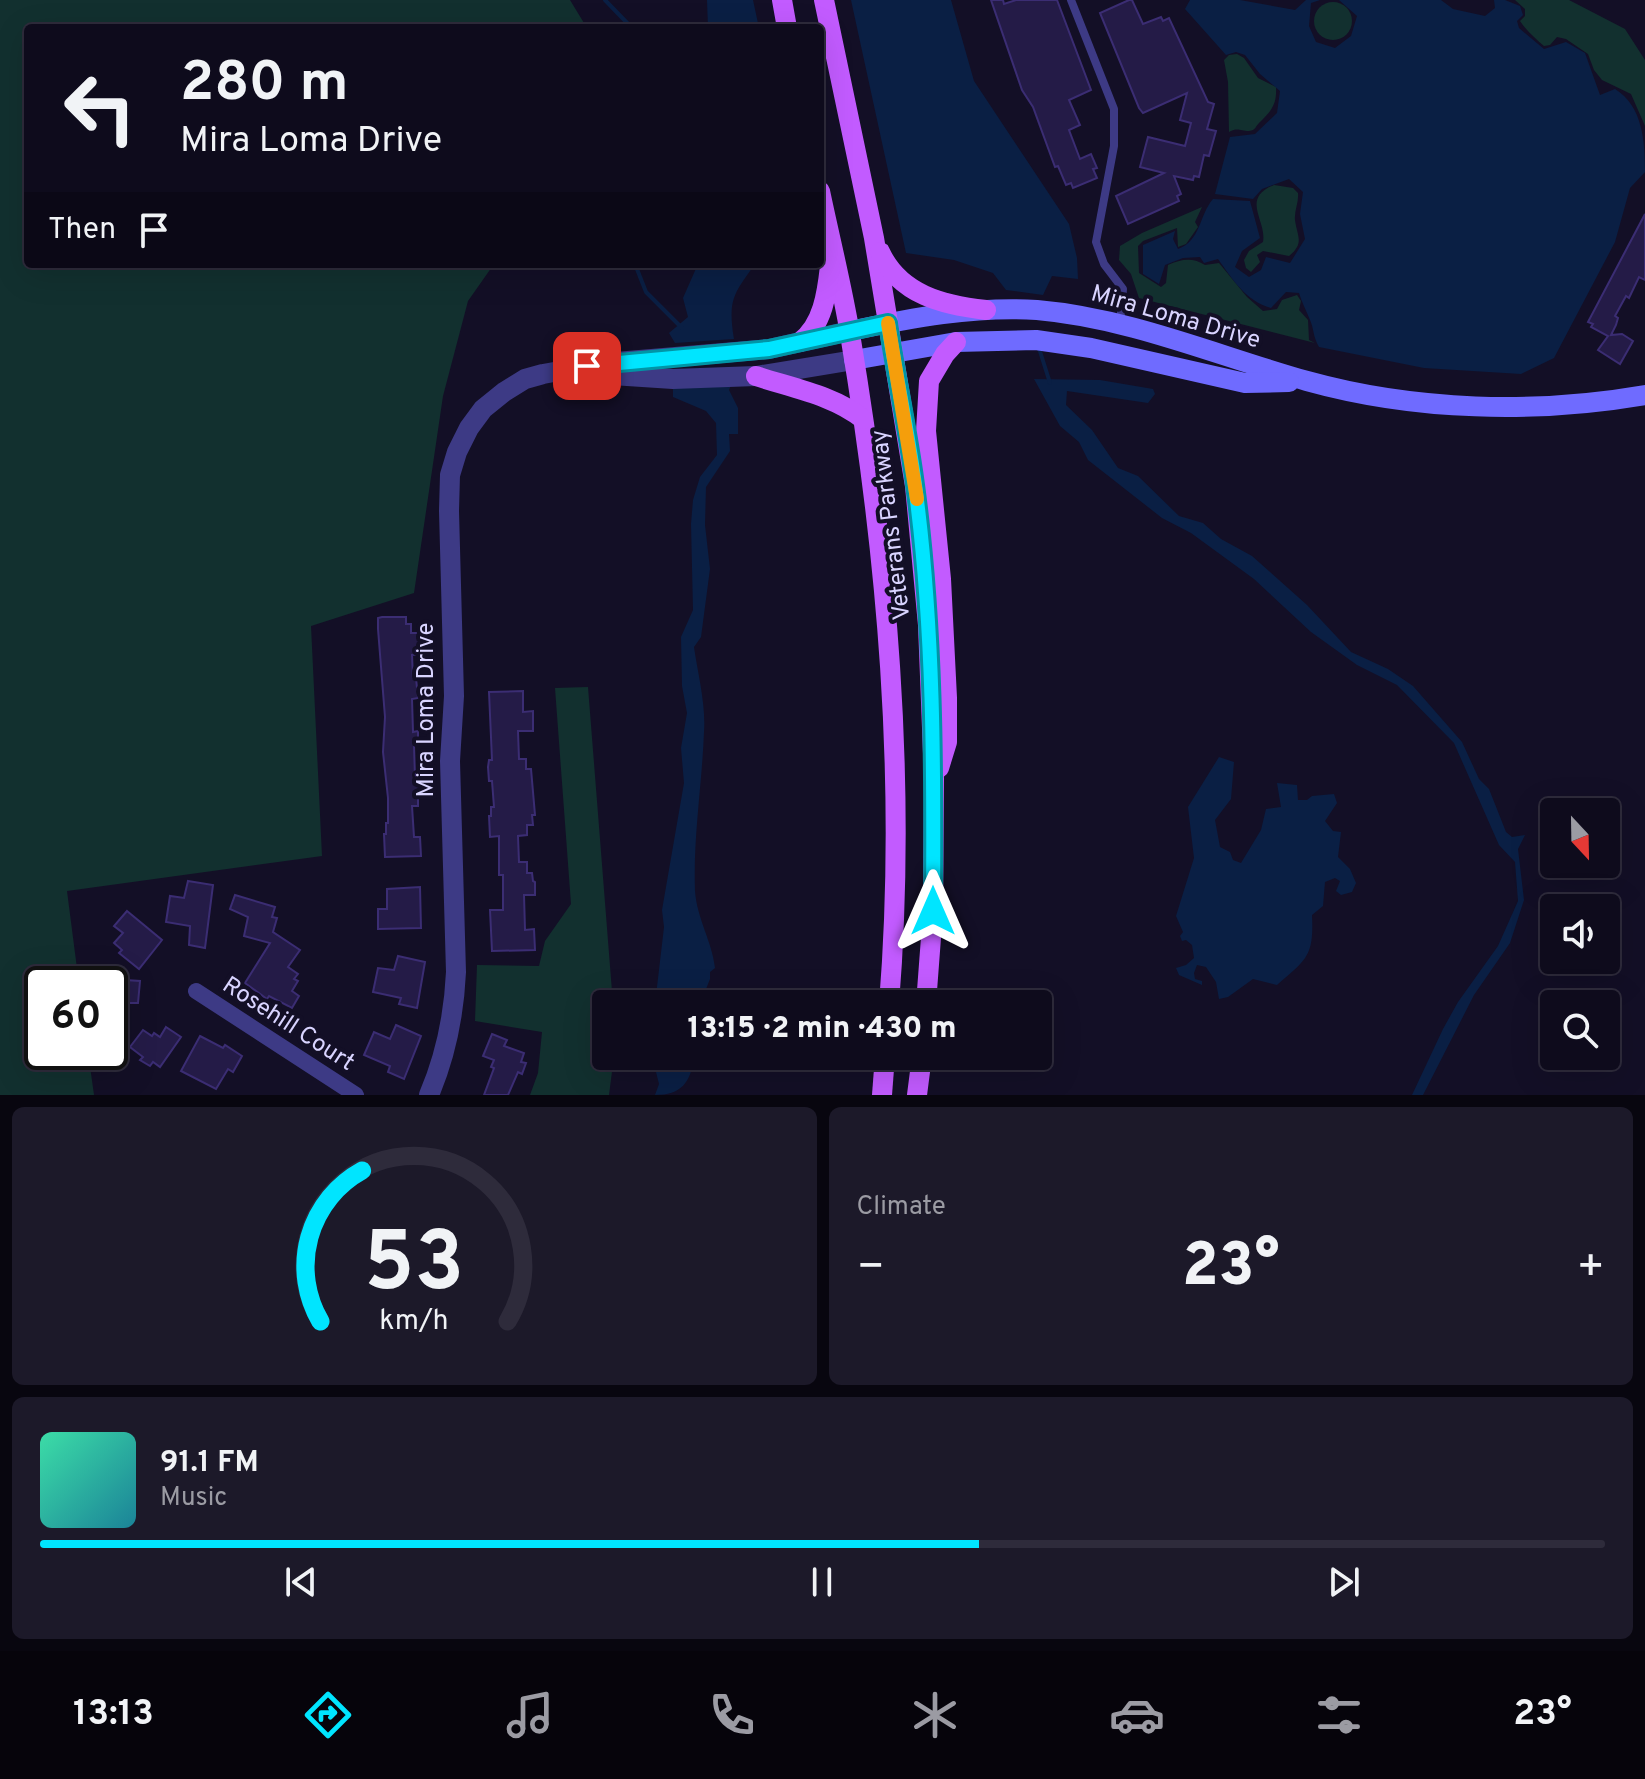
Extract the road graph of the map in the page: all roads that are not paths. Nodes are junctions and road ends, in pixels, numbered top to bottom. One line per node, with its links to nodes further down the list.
1 (782, 0): 4 (main road)
2 (824, 0): 6 (main road, Veterans Parkway)
3 (1071, 0): 10 (lane)
4 (786, 24)
5 (824, 211): 7 (main road, Veterans Parkway)
6 (874, 238): 8 (main road); 9 (main road, Veterans Parkway)
7 (832, 250): 11 (main road, Veterans Parkway); 12 (main road)
8 (986, 310): 9 (main road, Mira Loma Drive); 10 (main road, Mira Loma Drive)
9 (888, 323): 11 (main road, Mira Loma Drive); 14 (main road, Veterans Parkway)
10 (1120, 324): 18 (main road, Mira Loma Drive)
11 (850, 331): 12 (street, Mira Loma Drive); 15 (main road, Veterans Parkway)
12 (800, 342): 16 (street, Mira Loma Drive)
13 (956, 342): 14 (main road, Mira Loma Drive); 18 (main road, Mira Loma Drive); 21 (main road)
14 (893, 354): 15 (main road, Mira Loma Drive); 21 (main road, Veterans Parkway)
15 (854, 360): 17 (street, Mira Loma Drive); 20 (main road, Veterans Parkway)
16 (553, 372): 17 (street, Mira Loma Drive); 28 (street, Mira Loma Drive)
17 (745, 377): 20 (main road)
18 (1309, 382): 19 (main road, Mira Loma Drive)
19 (1645, 395)
20 (863, 419): 22 (main road, Veterans Parkway)
21 (934, 783): 23 (main road, Veterans Parkway)
22 (890, 990)
23 (927, 990)
24 (196, 991): 27 (street, Rosehill Court)
25 (884, 1070): 29 (main road)
26 (920, 1070): 30 (main road)
27 (356, 1095)
28 (429, 1095)
29 (882, 1095)
30 (917, 1095)

